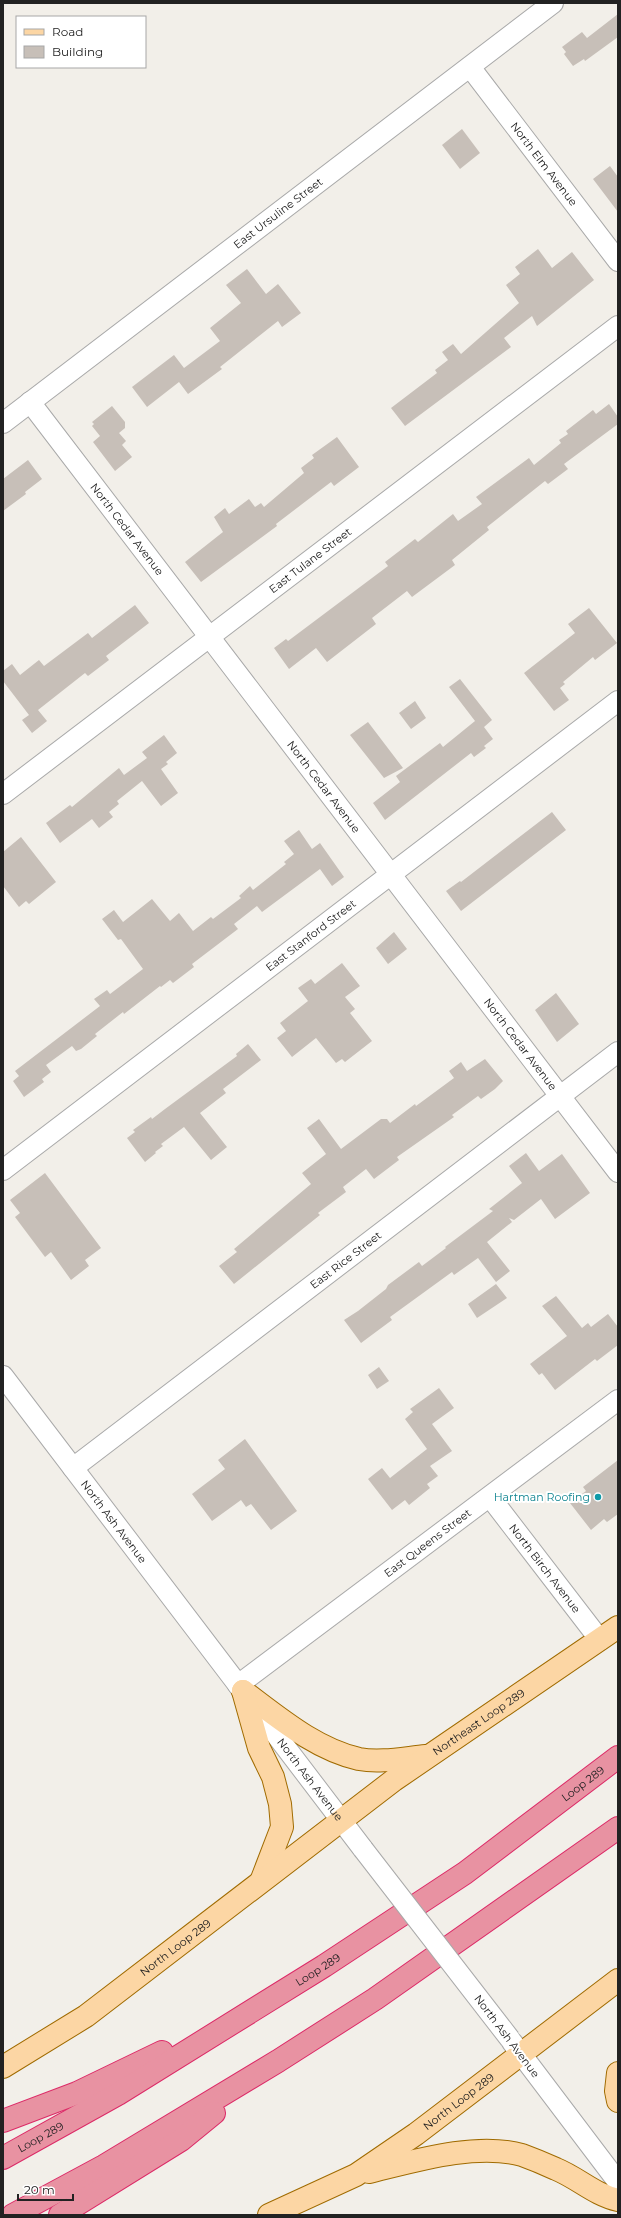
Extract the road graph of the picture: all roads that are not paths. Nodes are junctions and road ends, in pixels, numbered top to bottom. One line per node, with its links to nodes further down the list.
1 (553, 3): 2 (street, East Ursuline Street)
2 (470, 67): 3 (street, North Elm Avenue); 5 (street, East Ursuline Street)
3 (618, 261)
4 (618, 326): 7 (street, East Tulane Street)
5 (30, 402): 6 (street, East Ursuline Street); 7 (street, North Cedar Avenue)
6 (3, 423)
7 (210, 637): 9 (street, East Tulane Street); 10 (street, North Cedar Avenue)
8 (618, 701): 10 (street, East Stanford Street)
9 (3, 794)
10 (391, 874): 12 (street, North Cedar Avenue); 13 (street, East Stanford Street)
11 (618, 1052): 12 (street, East Rice Street)
12 (560, 1096): 14 (street, North Cedar Avenue); 17 (street, East Rice Street)
13 (3, 1170)
14 (618, 1172)
15 (3, 1376): 17 (street, North Ash Avenue)
16 (618, 1400): 18 (street, East Queens Street)
17 (73, 1468): 21 (street, North Ash Avenue)
18 (490, 1497): 20 (street, North Birch Avenue); 21 (street, East Queens Street)
19 (618, 1627): 20 (main road, Northeast Loop 289)
20 (600, 1640): 22 (main road, Northeast Loop 289)
21 (240, 1688): 22 (main road); 24 (street, North Ash Avenue); 26 (main road)
22 (428, 1756): 24 (main road, Northeast Loop 289)
23 (618, 1757): 27 (highway, Loop 289)
24 (341, 1820): 26 (main road, North Loop 289); 29 (street, North Ash Avenue, bridge)
25 (618, 1828): 30 (highway)
26 (261, 1880): 31 (main road, North Loop 289)
27 (324, 1966): 34 (highway); 35 (highway, Loop 289)
28 (618, 1980): 29 (main road)
29 (515, 2047): 36 (main road, North Loop 289); 37 (street, North Ash Avenue)
30 (278, 2061): 39 (highway); 40 (highway)
31 (3, 2068)
32 (618, 2073): 33 (main road)
33 (618, 2101)
34 (3, 2121)
35 (3, 2158)
36 (356, 2175): 38 (main road); 41 (main road, North Loop 289)
37 (618, 2182)
38 (618, 2200)
39 (13, 2215)
40 (60, 2215)
41 (269, 2215)

